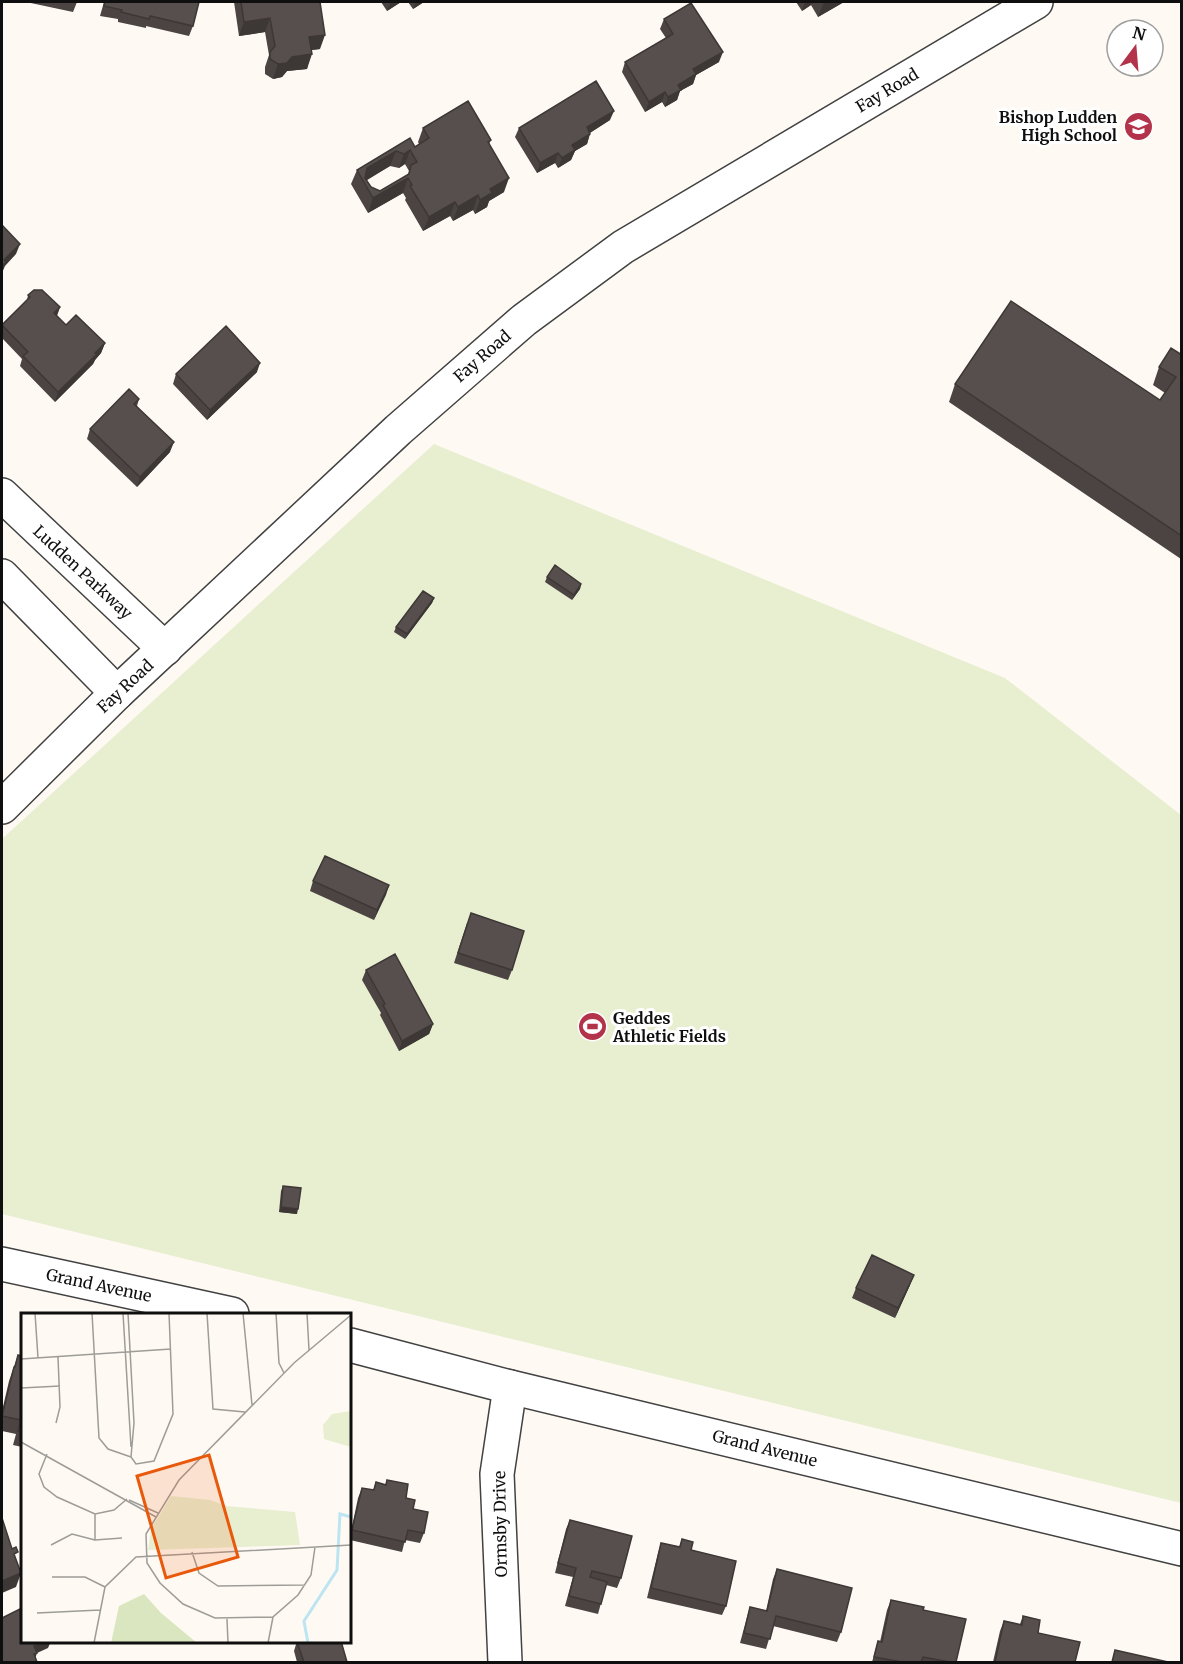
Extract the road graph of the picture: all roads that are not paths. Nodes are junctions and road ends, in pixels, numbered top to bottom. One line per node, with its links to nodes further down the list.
1 (1036, 2): 4 (street, Fay Road)
2 (2, 495): 4 (street, Ludden Parkway)
3 (2, 576): 5 (street)
4 (165, 649): 5 (street, Fay Road)
5 (117, 693): 6 (street, Fay Road)
6 (2, 807)
7 (2, 1264): 8 (street, Grand Avenue)
8 (227, 1313)
9 (351, 1345): 10 (street, Grand Avenue)
10 (510, 1387): 11 (street, Grand Avenue); 12 (street, Ormsby Drive)
11 (1182, 1549)
12 (504, 1662)

